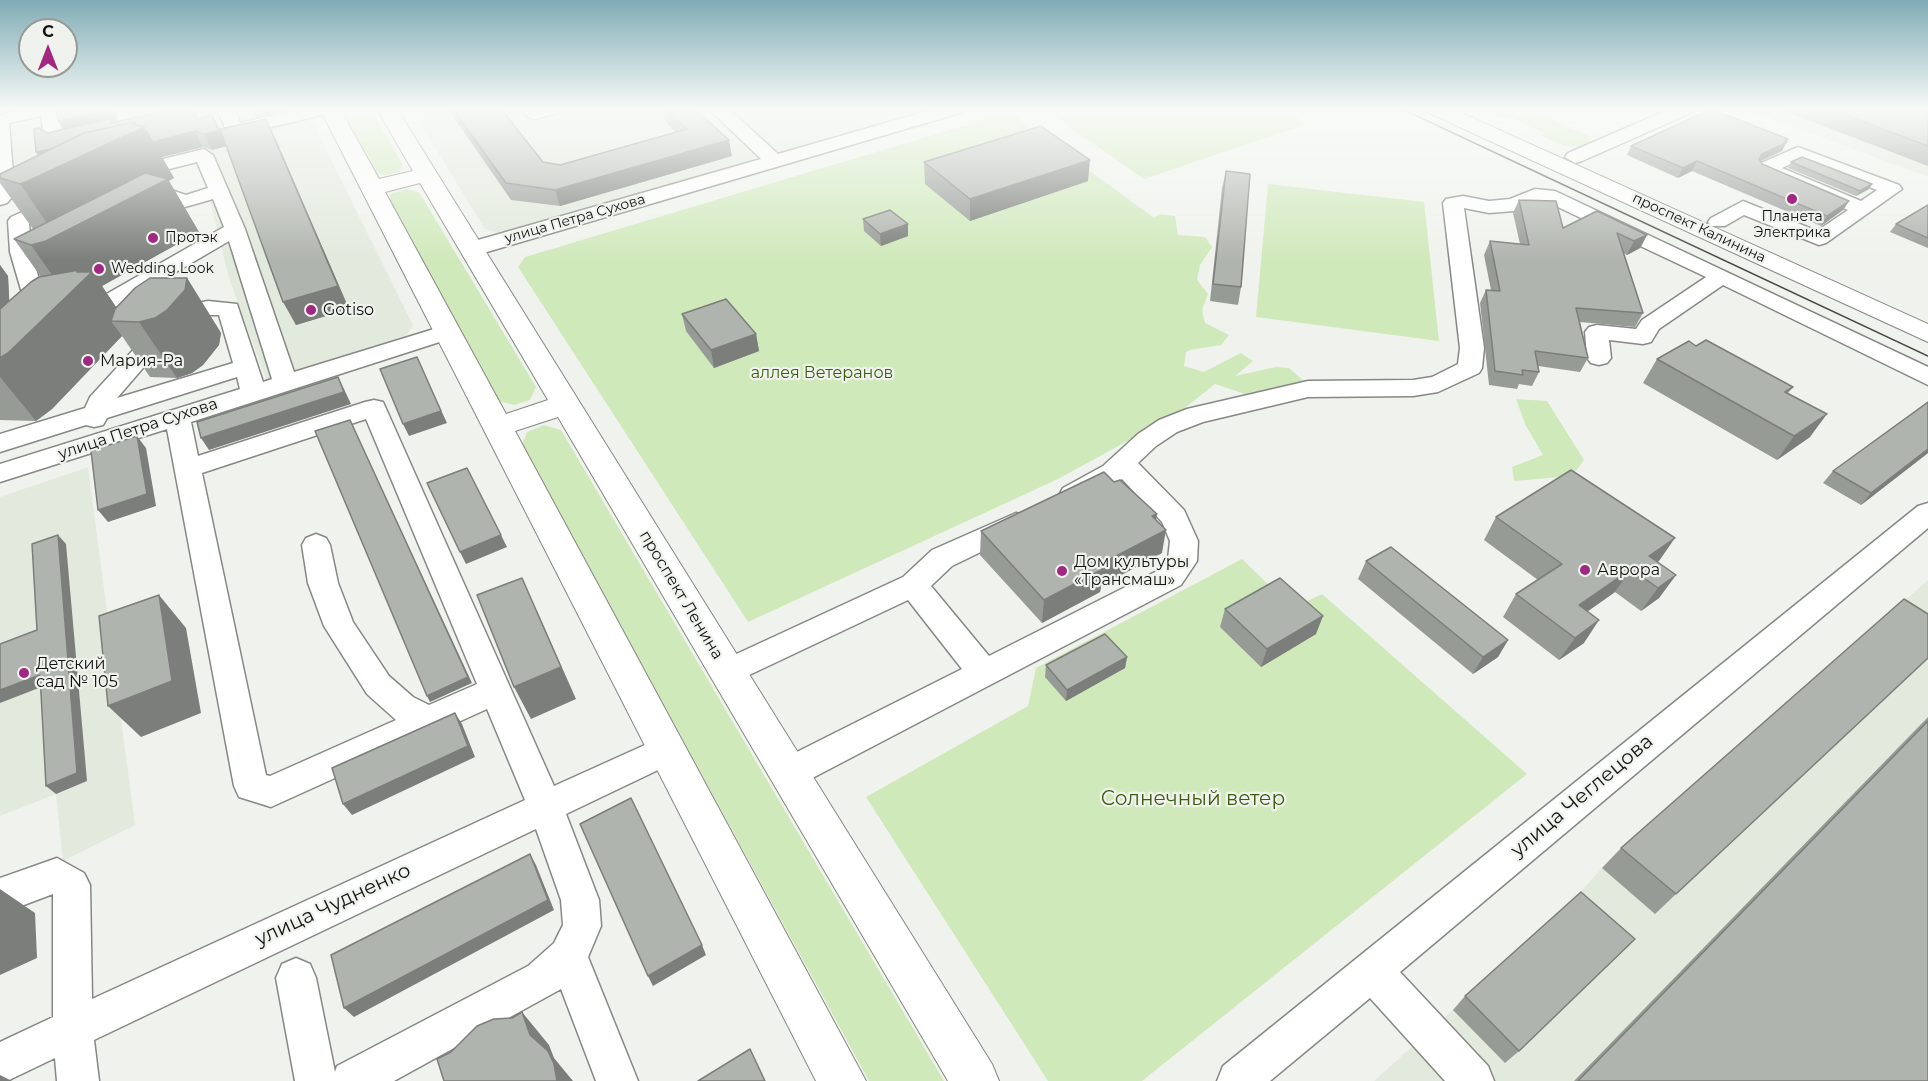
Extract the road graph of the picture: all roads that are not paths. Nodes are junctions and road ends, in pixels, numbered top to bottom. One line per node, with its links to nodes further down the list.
1 (1, 159): 19 (street)
2 (185, 159): 16 (street)
3 (206, 159): 18 (street)
4 (357, 159): 17 (main road)
5 (417, 159): 15 (main road, проспект Ленина)
6 (772, 159): 14 (street)
7 (784, 159): 14 (street, улица Петра Сухова)
8 (1564, 159): 13 (main road, проспект Калинина)
9 (1565, 159): 13 (main road, проспект Калинина)
10 (1571, 159): 13 (street)
11 (1784, 159): 20 (street)
12 (1815, 159): 20 (street)
13 (1568, 161): 23 (main road, проспект Калинина); 33 (main road, проспект Калинина)
14 (775, 162): 26 (street, улица Петра Сухова)
15 (426, 174): 17 (main road); 26 (main road, проспект Ленина)
16 (108, 178)
17 (372, 188): 32 (main road)
18 (220, 191): 21 (street); 22 (street); 24 (street)
19 (2, 196): 27 (street)
20 (1863, 209): 23 (street)
21 (126, 214)
22 (169, 219)
23 (1718, 222): 30 (main road, проспект Калинина)
24 (235, 229): 27 (street); 37 (street)
25 (76, 240): 27 (street)
26 (472, 249): 39 (main road, проспект Ленина)
27 (21, 252)
28 (1722, 276): 34 (street); 36 (street); 45 (street)
29 (176, 316): 31 (street); 35 (street); 40 (street)
30 (1928, 317)
31 (61, 327)
32 (447, 332): 37 (street, улица Петра Сухова); 42 (main road)
33 (1928, 334)
34 (1599, 358)
35 (245, 367): 38 (street); 40 (street)
36 (1928, 377)
37 (286, 383): 38 (street, улица Петра Сухова)
38 (254, 393): 41 (street, улица Петра Сухова)
39 (566, 404): 42 (main road); 51 (main road, проспект Ленина)
40 (94, 415): 43 (street); 44 (street)
41 (177, 417): 44 (street, улица Петра Сухова); 46 (street)
42 (497, 427): 55 (main road)
43 (0, 443)
44 (95, 443): 47 (street, улица Петра Сухова)
45 (1123, 464): 50 (street); 52 (street)
46 (186, 469): 53 (street); 54 (street)
47 (0, 473)
48 (1928, 513): 60 (street, улица Чеглецова)
49 (316, 545): 54 (street)
50 (913, 585): 51 (street); 52 (street)
51 (728, 672): 56 (main road, проспект Ленина)
52 (984, 673): 56 (street)
53 (496, 690): 54 (street); 57 (street)
54 (429, 721)
55 (667, 750): 57 (street, улица Чудненко); 68 (main road)
56 (789, 773): 69 (main road, проспект Ленина)
57 (545, 806): 59 (street); 62 (street, улица Чудненко)
58 (0, 896): 62 (street)
59 (567, 957): 66 (street); 67 (street)
60 (1372, 971): 70 (street, улица Чеглецова); 71 (street)
61 (296, 978): 65 (street)
62 (73, 1029): 63 (street, улица Чудненко); 64 (street)
63 (0, 1063)
64 (78, 1081)
65 (316, 1081)
66 (351, 1081)
67 (617, 1081)
68 (842, 1081)
69 (975, 1081)
70 (1238, 1081)
71 (1473, 1081)

